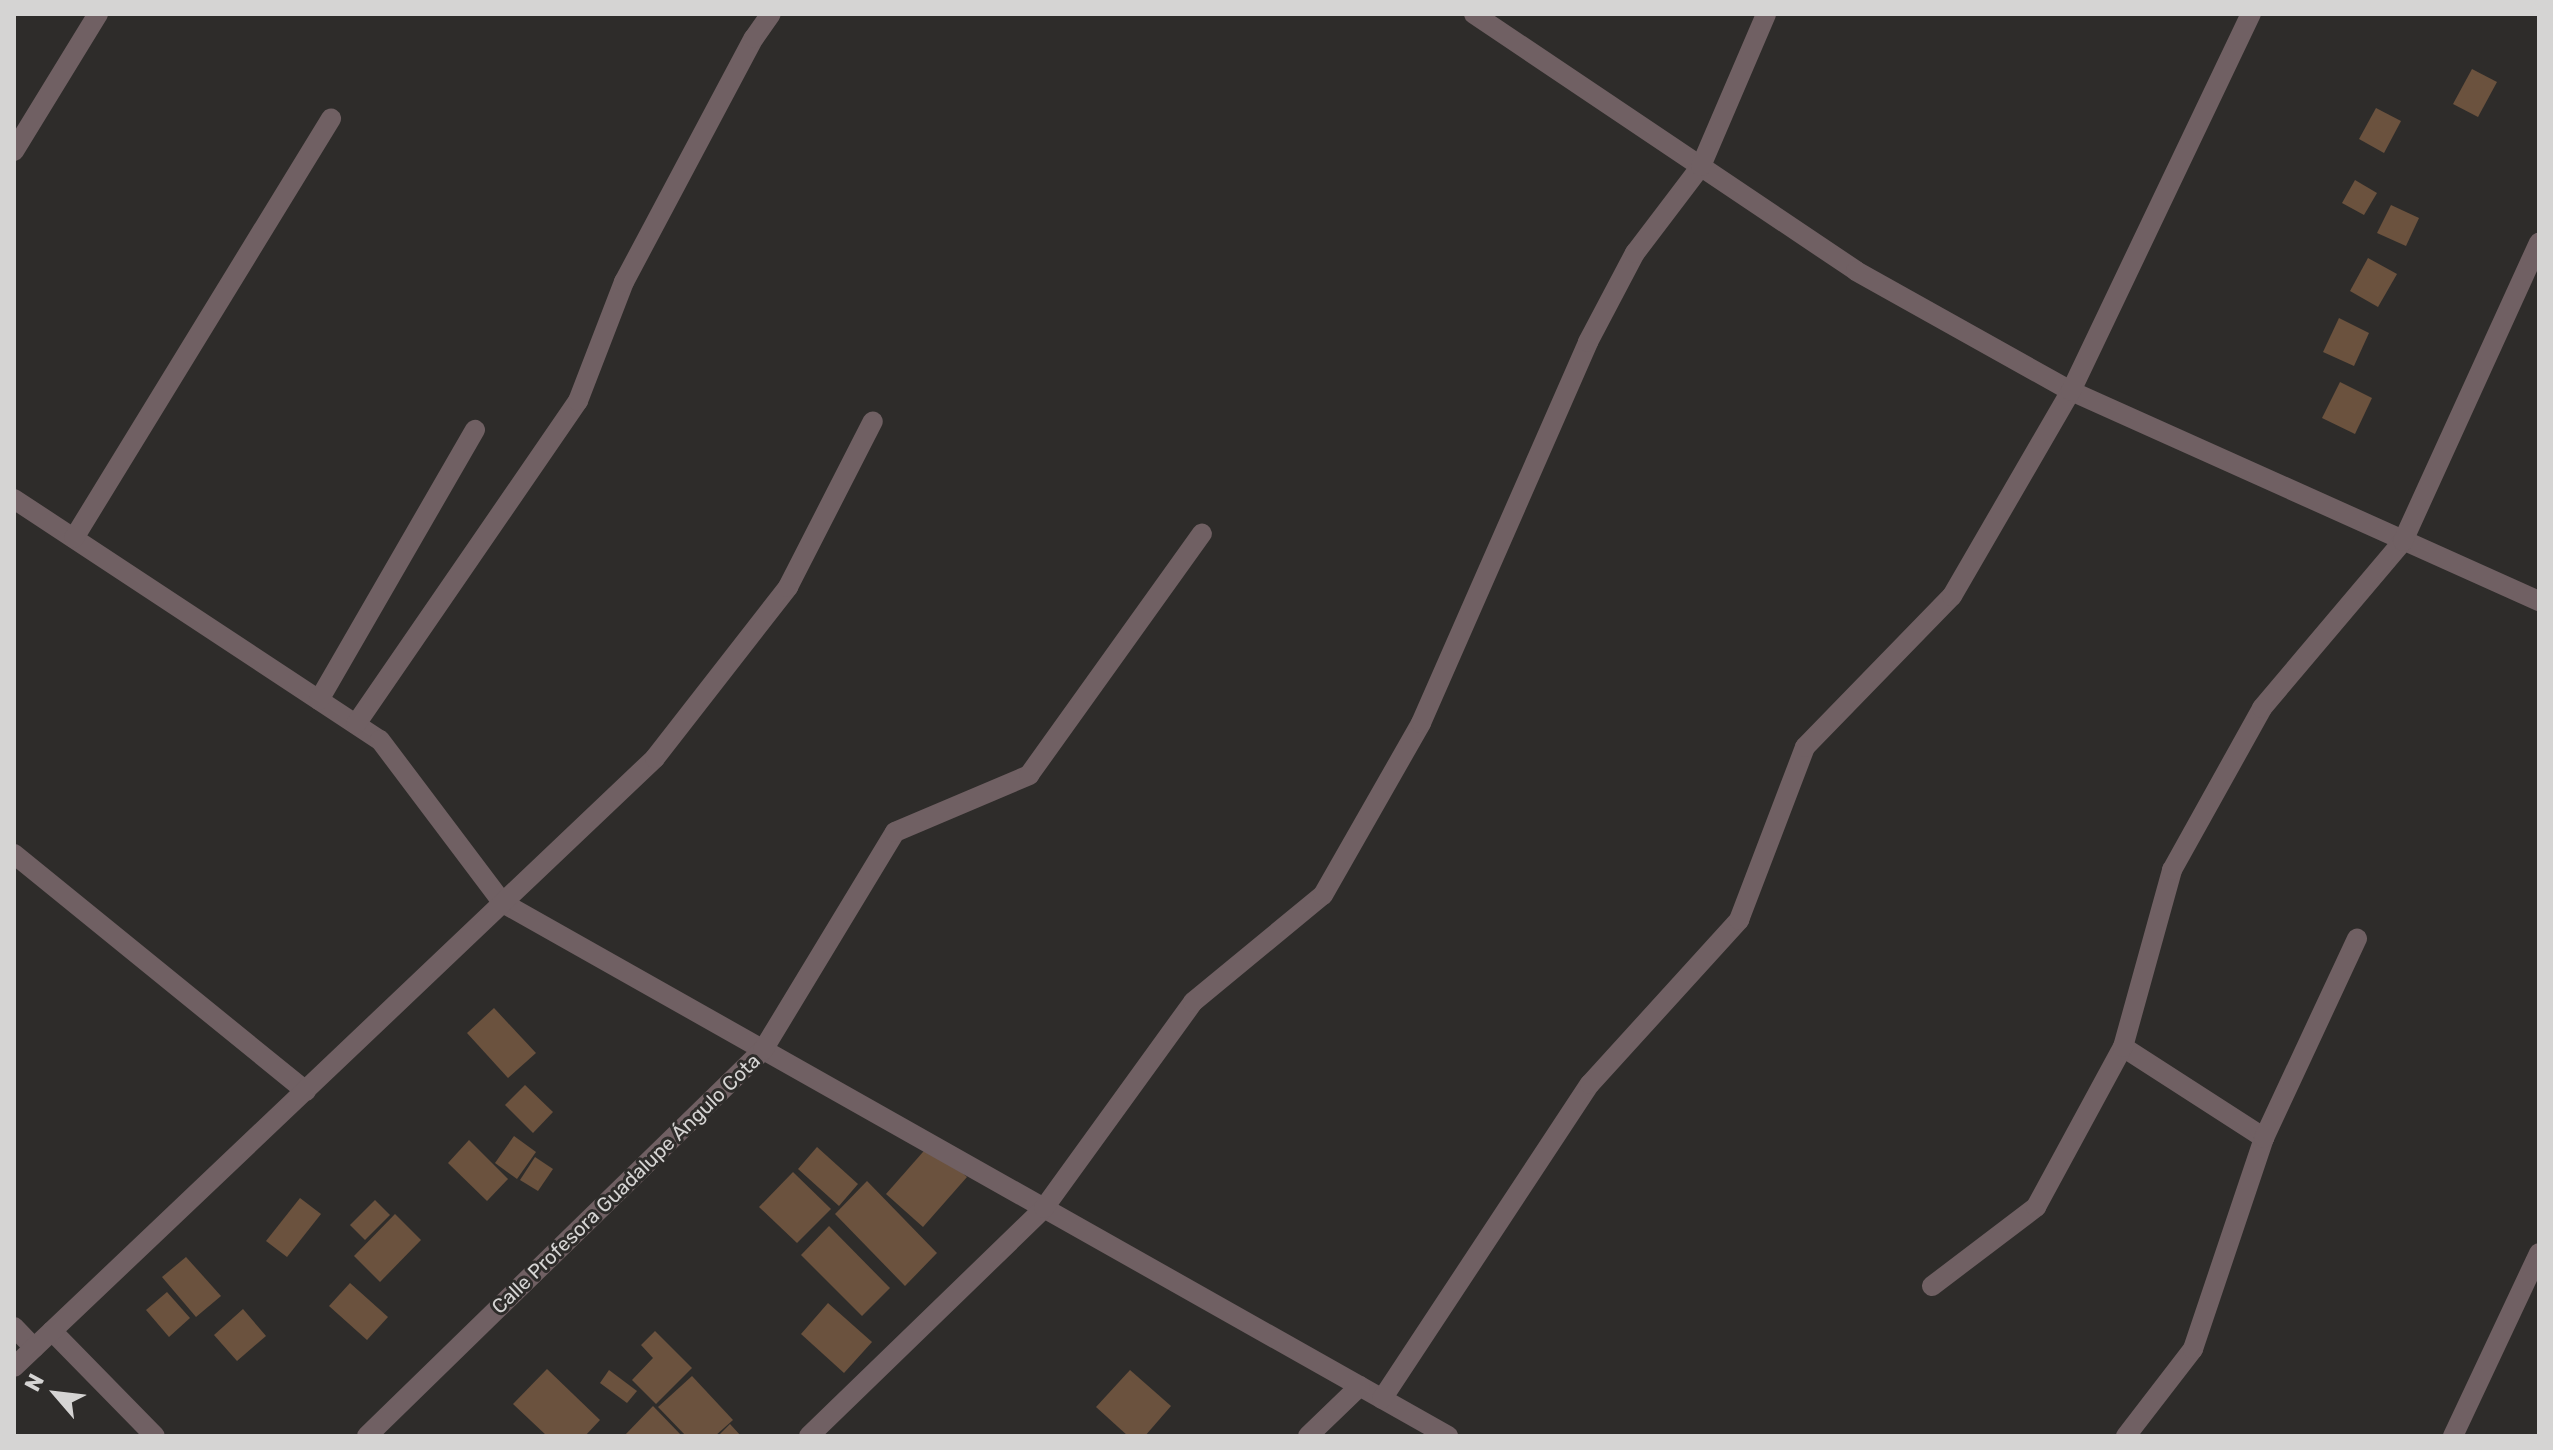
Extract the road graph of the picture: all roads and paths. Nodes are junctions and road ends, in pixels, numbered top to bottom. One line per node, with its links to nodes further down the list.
1 (98, 14): 7 (street)
2 (771, 14): 19 (street)
3 (1474, 14): 8 (street)
4 (1766, 14): 8 (street)
5 (2251, 14): 10 (street)
6 (331, 119): 15 (street)
7 (14, 151)
8 (1701, 166): 10 (street); 27 (street)
9 (2539, 243): 16 (street)
10 (2071, 391): 16 (street); 35 (street)
11 (873, 421): 21 (street)
12 (475, 430): 18 (street)
13 (14, 499): 15 (street)
14 (1202, 533): 24 (street, Calle Profesora Guadalupe Ángulo Cota)
15 (74, 538): 18 (street)
16 (2403, 541): 17 (street); 23 (street)
17 (2539, 601)
18 (319, 700): 19 (street)
19 (356, 724): 21 (street)
20 (14, 854): 25 (street)
21 (503, 903): 24 (street); 25 (street)
22 (2357, 939): 26 (street)
23 (2123, 1047): 26 (street); 29 (street)
24 (763, 1050): 27 (street); 37 (street, Calle Profesora Guadalupe Ángulo Cota)
25 (306, 1091): 31 (street)
26 (2264, 1138): 41 (street)
27 (1044, 1208): 34 (street); 38 (street)
28 (2539, 1253): 42 (street)
29 (1932, 1286)
30 (14, 1327): 32 (street)
31 (52, 1331): 32 (street); 36 (street)
32 (34, 1348): 33 (street)
33 (14, 1367)
34 (1360, 1386): 35 (street); 39 (street)
35 (1382, 1399): 40 (street)
36 (155, 1436)
37 (367, 1436)
38 (809, 1436)
39 (1308, 1436)
40 (1448, 1436)
41 (2126, 1436)
42 (2453, 1436)

